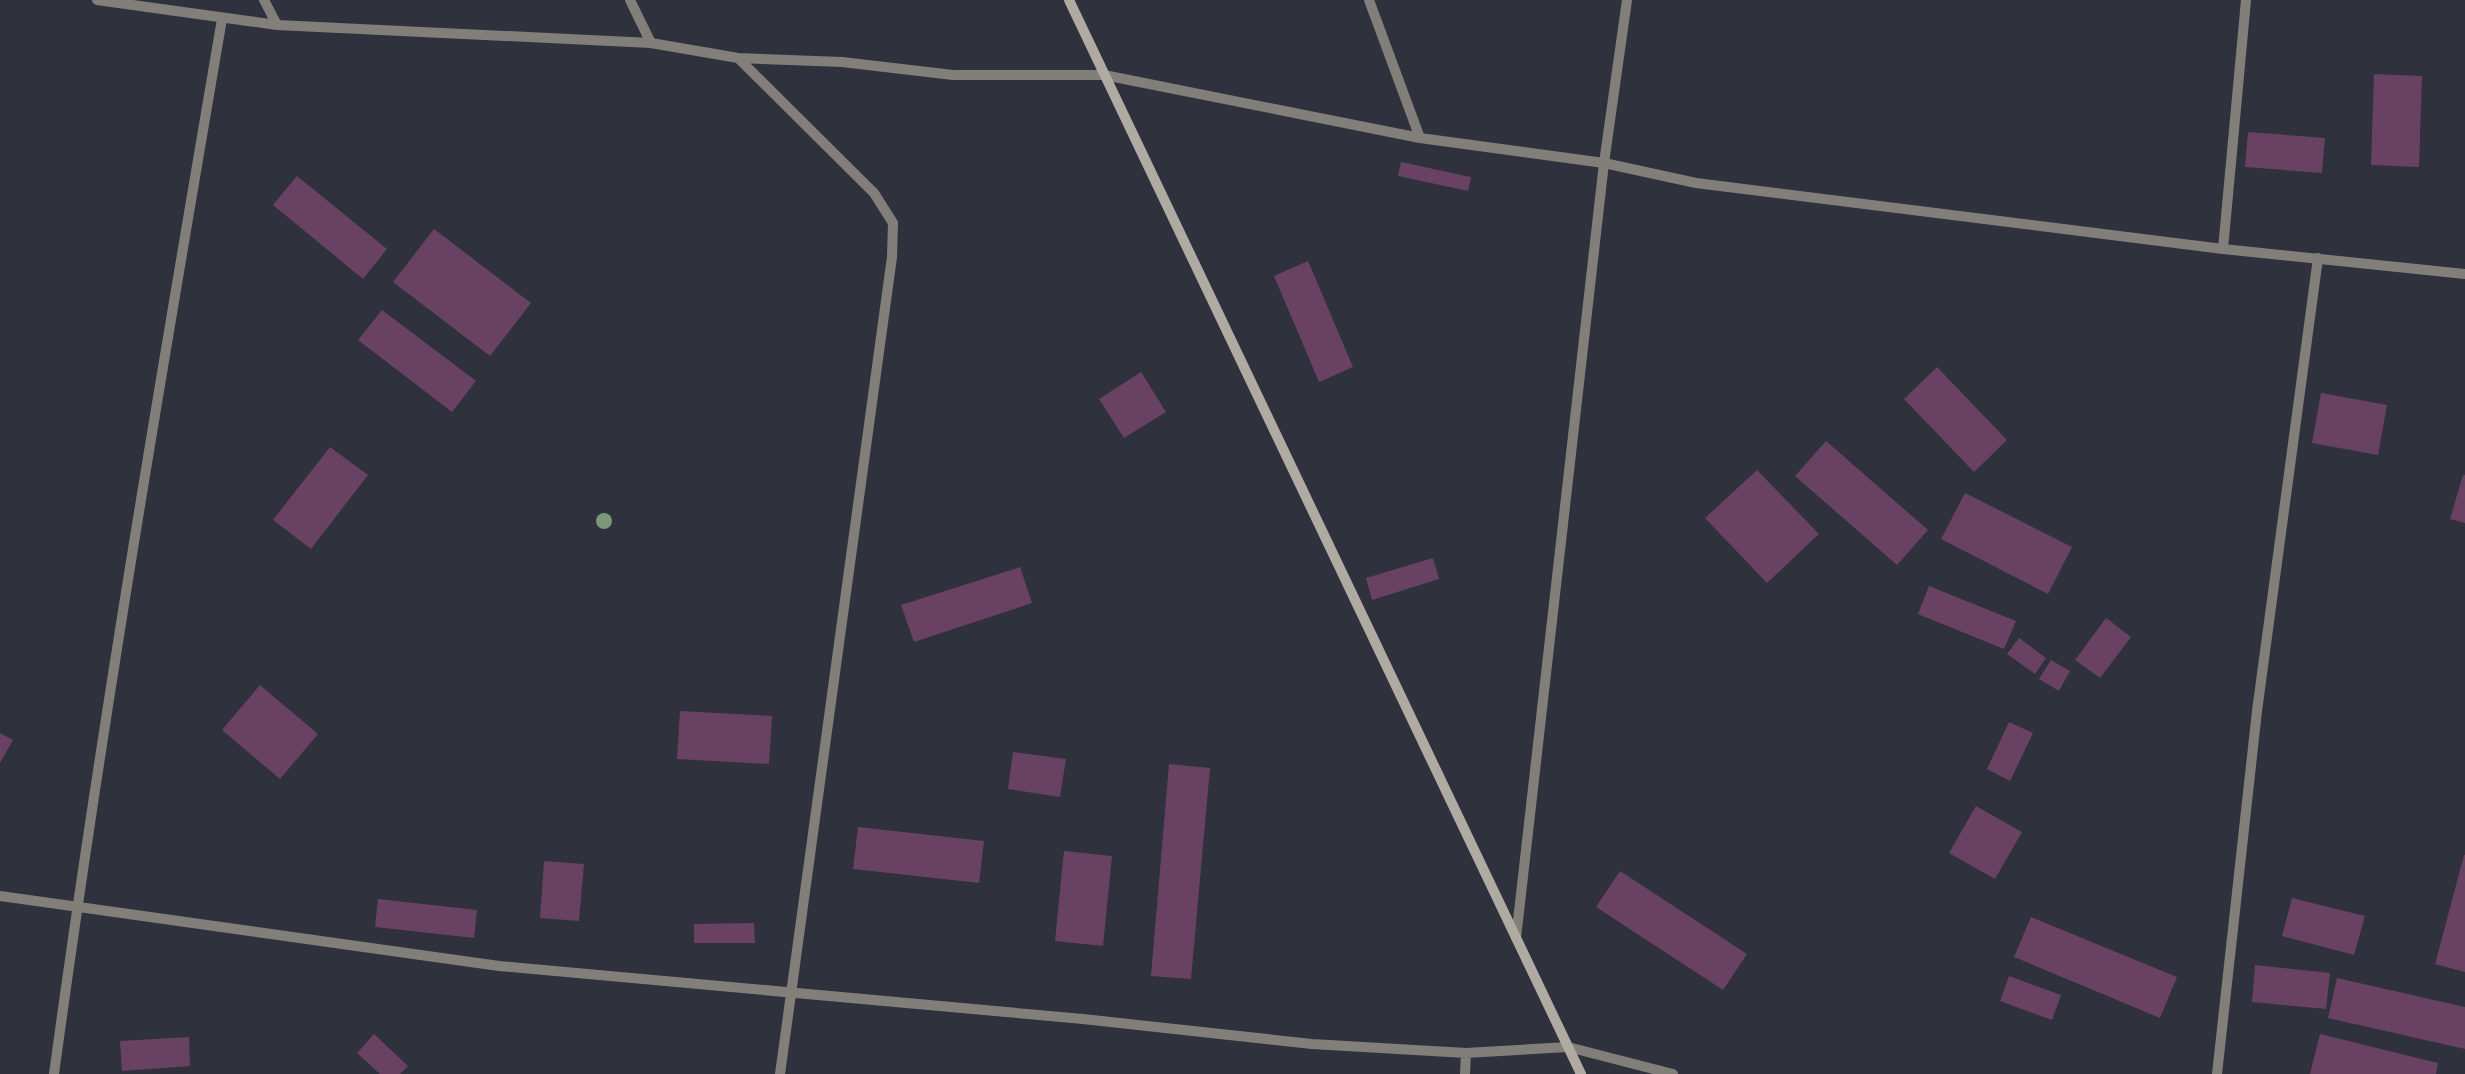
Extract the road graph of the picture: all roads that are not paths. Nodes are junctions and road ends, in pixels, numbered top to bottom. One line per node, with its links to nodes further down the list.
1 (97, 0): 8 (street)
2 (264, 0): 9 (street)
3 (630, 0): 10 (street)
4 (1069, 0): 12 (main road)
5 (1369, 0): 13 (street)
6 (1627, 0): 14 (street)
7 (2246, 0): 15 (street)
8 (222, 19): 9 (street); 19 (street)
9 (277, 25): 10 (street)
10 (651, 43): 11 (street)
11 (738, 58): 12 (street); 21 (street)
12 (1104, 75): 13 (street); 20 (main road)
13 (1420, 138): 14 (street)
14 (1604, 164): 15 (street); 20 (street)
15 (2223, 249): 16 (street)
16 (2318, 258): 17 (street); 29 (street)
17 (2465, 274)
18 (0, 896): 19 (street)
19 (77, 907): 21 (street); 24 (street)
20 (1516, 938): 22 (main road)
21 (790, 992): 23 (street); 25 (street)
22 (1568, 1047): 23 (street); 27 (main road); 28 (street)
23 (1466, 1054): 26 (street)
24 (54, 1074)
25 (780, 1074)
26 (1465, 1074)
27 (1581, 1074)
28 (1673, 1074)
29 (2217, 1074)

